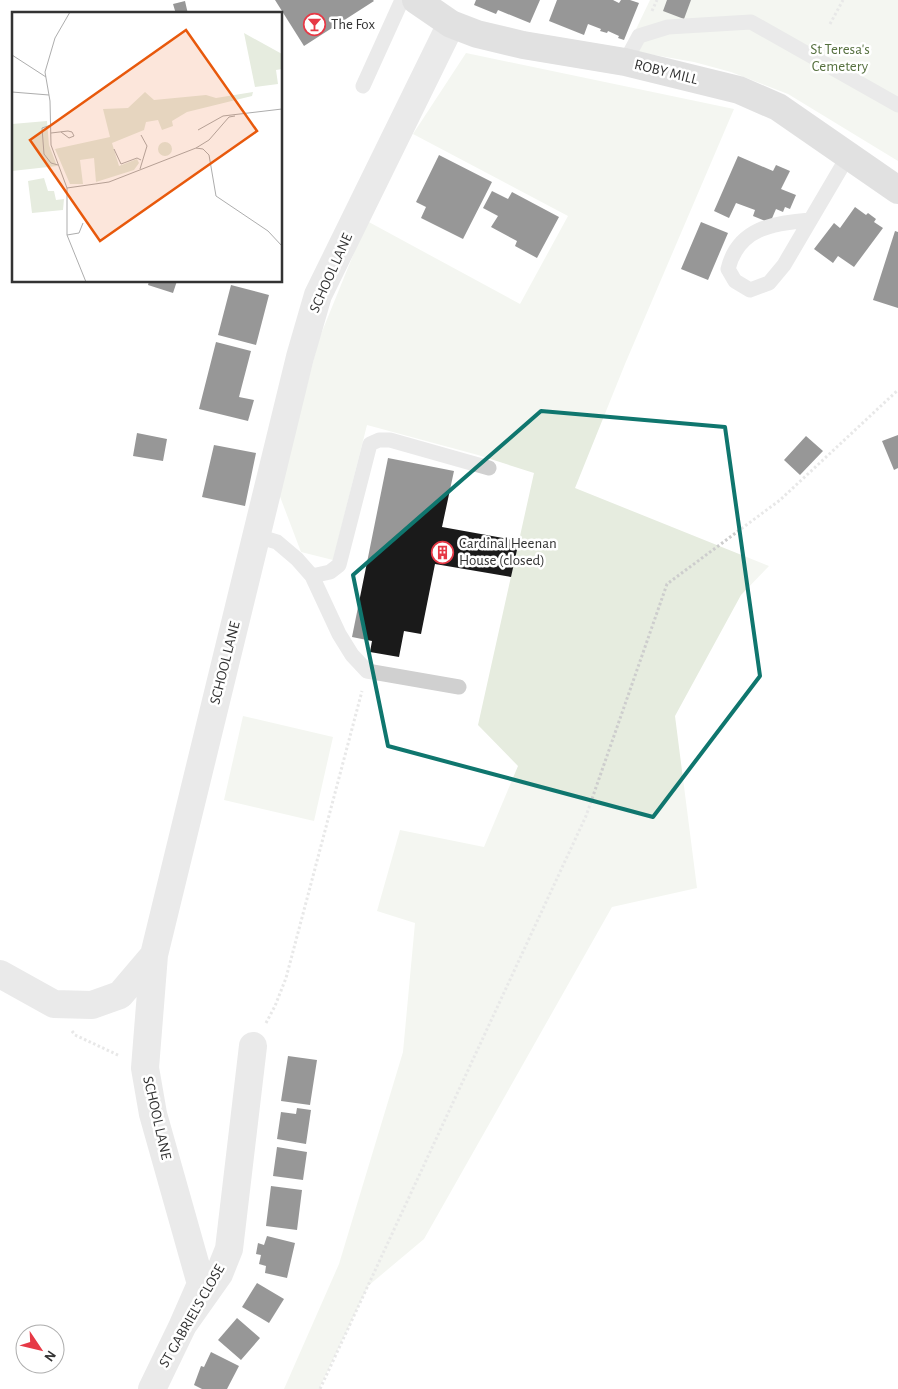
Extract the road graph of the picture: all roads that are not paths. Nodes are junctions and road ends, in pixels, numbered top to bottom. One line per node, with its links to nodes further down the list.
1 (402, 0): 5 (lane)
2 (416, 0): 3 (street, ROBY MILL)
3 (451, 24): 4 (street, ROBY MILL); 11 (street, SCHOOL LANE)
4 (625, 62): 6 (lane); 7 (street, ROBY MILL)
5 (363, 86)
6 (898, 105)
7 (848, 156): 8 (street, ROBY MILL); 9 (lane)
8 (896, 185)
9 (810, 220): 9 (lane)
10 (489, 468): 12 (lane)
11 (257, 536): 12 (lane); 14 (street, SCHOOL LANE)
12 (312, 576): 13 (lane)
13 (459, 687)
14 (154, 955): 15 (street); 17 (street, SCHOOL LANE)
15 (0, 974)
16 (253, 1046): 17 (street, ST GABRIEL'S CLOSE)
17 (183, 1325): 18 (street, ST GABRIEL'S CLOSE)
18 (152, 1389)

